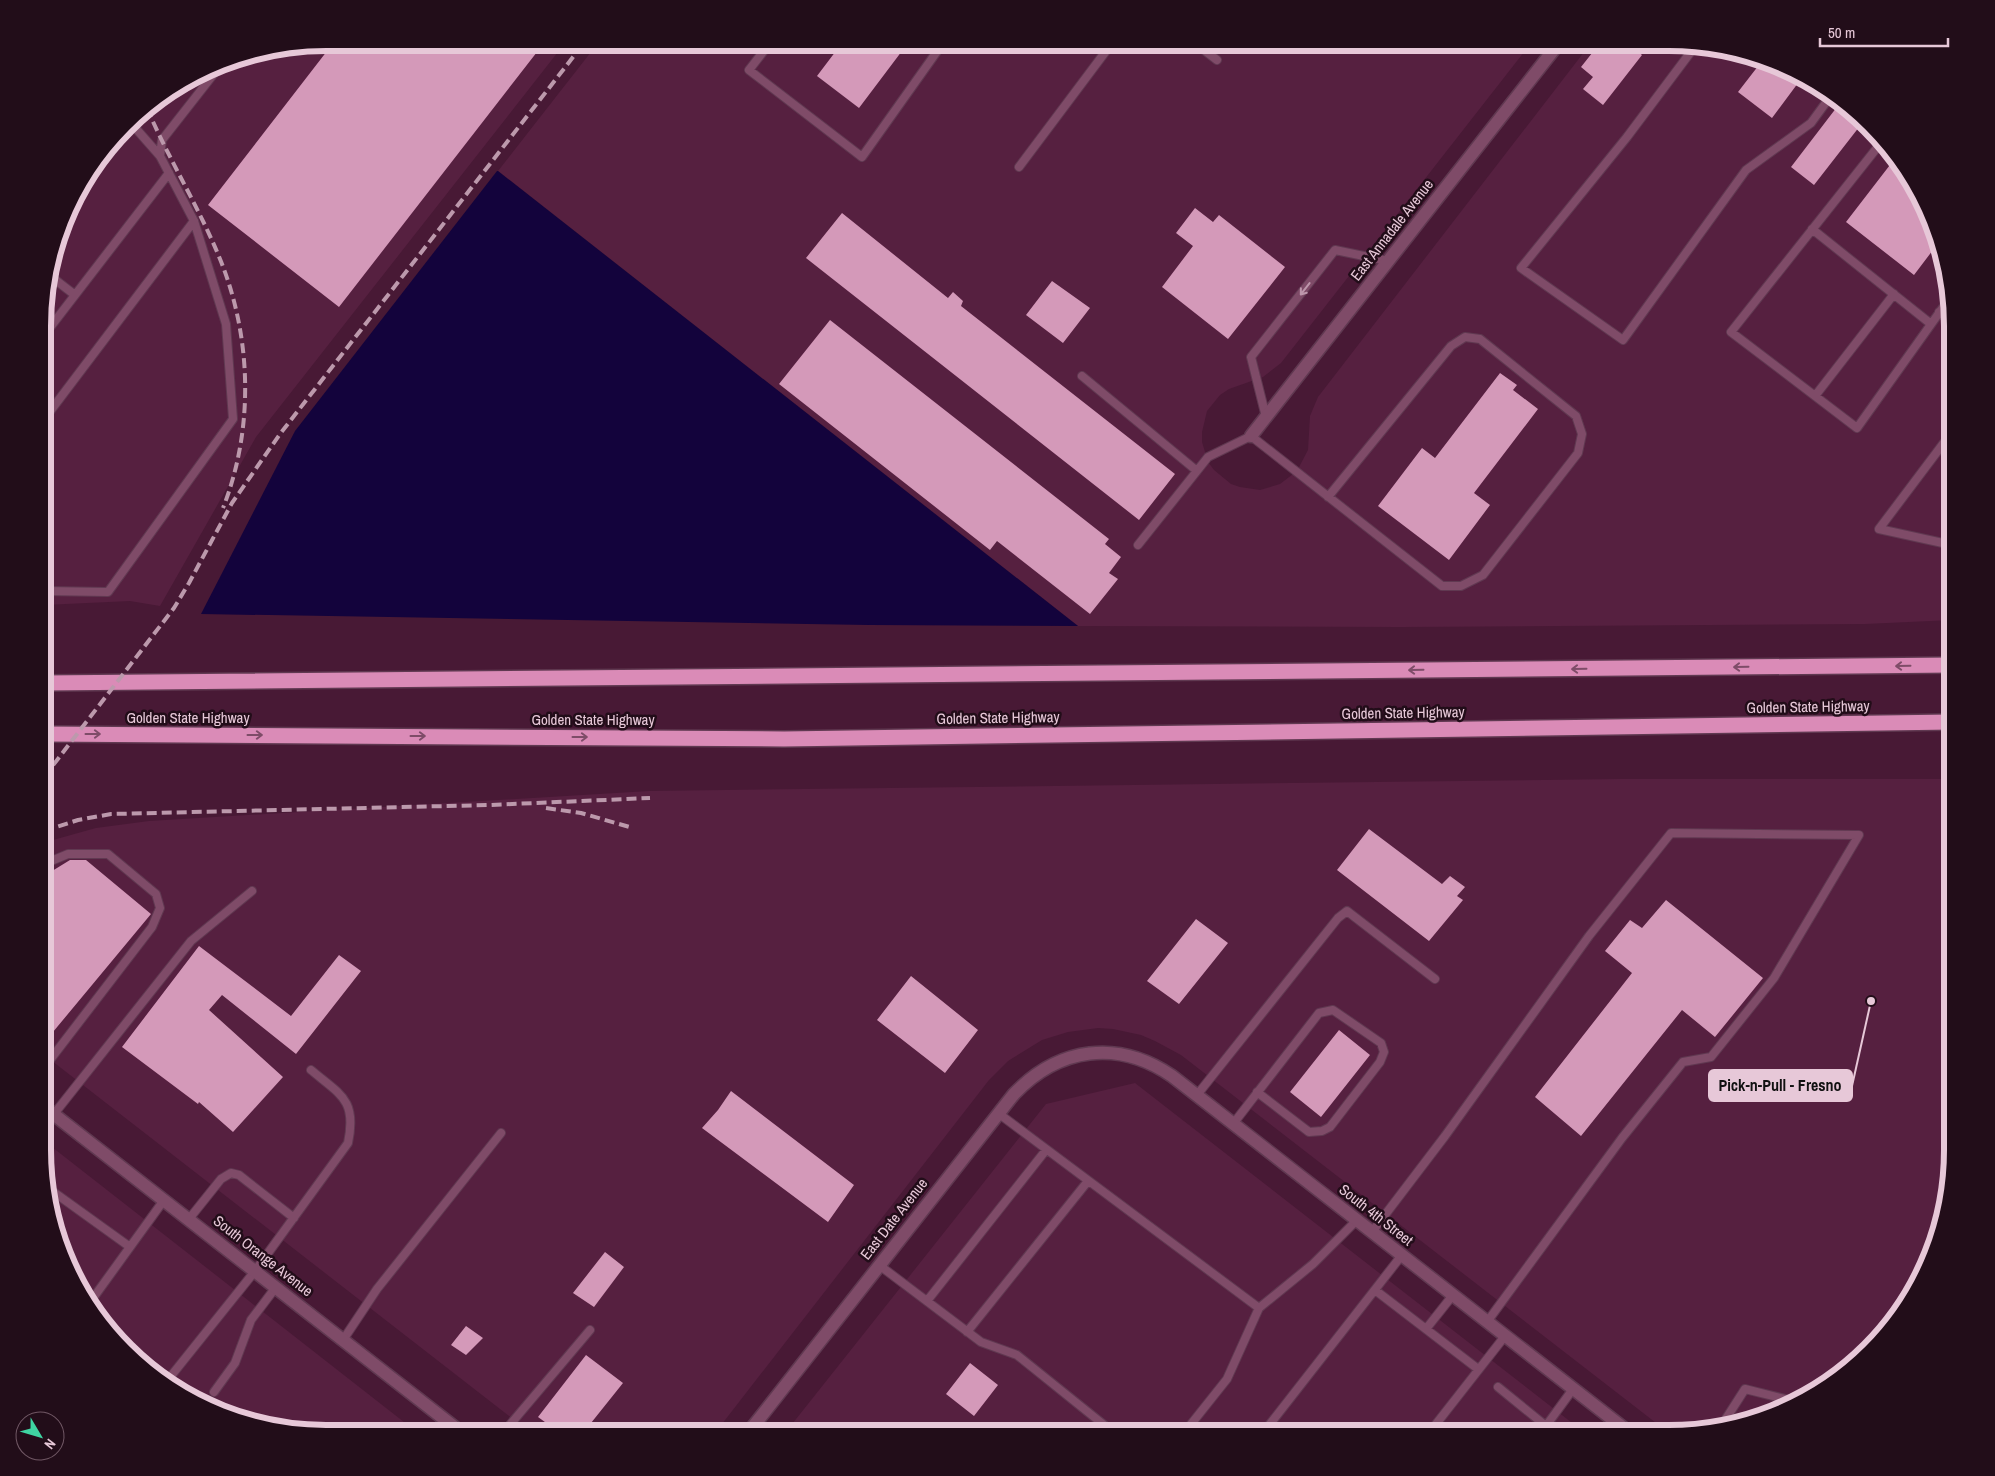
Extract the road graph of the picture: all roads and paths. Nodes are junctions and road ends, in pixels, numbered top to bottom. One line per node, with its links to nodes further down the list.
1 (764, 51): 2 (lane)
2 (937, 51)
3 (1106, 51): 13 (lane)
4 (1205, 51): 7 (lane)
5 (1553, 51): 17 (street, East Annadale Avenue)
6 (1691, 52): 9 (lane)
7 (1217, 60)
8 (212, 76): 12 (lane)
9 (1827, 101)
10 (136, 128): 12 (lane)
11 (1878, 147): 16 (lane)
12 (160, 156): 14 (lane)
13 (1019, 167)
14 (169, 173): 15 (lane); 19 (lane)
15 (194, 221): 28 (lane); 36 (lane)
16 (1812, 229): 20 (lane); 27 (lane)
17 (1388, 261): 29 (street, East Annadale Avenue); 29 (lane, one-way to 29)
18 (56, 280): 19 (lane)
19 (75, 294): 25 (lane)
20 (1894, 294): 24 (lane); 27 (lane)
21 (1943, 307): 22 (lane)
22 (1939, 312): 23 (lane); 24 (lane)
23 (1943, 315)
24 (1931, 324): 27 (lane)
25 (51, 326)
26 (1082, 376): 32 (lane)
27 (1815, 396)
28 (51, 410)
29 (1266, 417): 30 (street, East Annadale Avenue)
30 (1251, 436): 32 (lane); 33 (lane)
31 (1944, 443): 34 (lane)
32 (1197, 471): 35 (lane)
33 (1328, 496): 33 (lane)
34 (1944, 543)
35 (1138, 545)
36 (51, 591)
37 (1944, 665): 38 (highway, one-way to 38)
38 (51, 682)
39 (1944, 722): 40 (highway, Golden State Highway, one-way to 39)
40 (51, 734)
41 (51, 861): 45 (lane)
42 (252, 891): 51 (lane)
43 (1436, 979): 48 (lane)
44 (1088, 1053): 48 (street, South 4th Street); 50 (street, East Date Avenue)
45 (51, 1059)
46 (311, 1070): 58 (lane)
47 (1257, 1092): 47 (lane); 52 (lane)
48 (1197, 1095): 52 (street, South 4th Street)
49 (51, 1112): 51 (street, South Orange Avenue)
50 (998, 1113): 54 (lane); 64 (street, East Date Avenue)
51 (54, 1114): 57 (street, South Orange Avenue)
52 (1233, 1124): 60 (street, South 4th Street)
53 (500, 1132): 77 (lane)
54 (1046, 1150): 55 (lane); 70 (lane)
55 (1088, 1181): 71 (lane); 75 (lane)
56 (55, 1193): 62 (lane)
57 (164, 1200): 59 (street, South Orange Avenue); 62 (lane)
58 (294, 1218): 59 (lane); 65 (lane)
59 (189, 1220): 65 (street, South Orange Avenue)
60 (1357, 1220): 61 (street, South 4th Street); 71 (lane)
61 (1372, 1232): 63 (street, South 4th Street); 72 (lane)
62 (130, 1247): 69 (lane)
63 (1402, 1255): 67 (lane); 68 (street, South 4th Street)
64 (879, 1265): 70 (lane); 87 (street, East Date Avenue)
65 (255, 1271): 66 (street, South Orange Avenue); 79 (lane)
66 (276, 1287): 77 (street, South Orange Avenue); 82 (lane)
67 (1375, 1290): 73 (lane); 90 (lane)
68 (1453, 1295): 72 (street, South 4th Street); 73 (lane)
69 (94, 1297)
70 (927, 1301): 75 (lane)
71 (1259, 1308): 89 (lane)
72 (1487, 1322): 76 (street, South 4th Street)
73 (1426, 1329): 78 (lane)
74 (590, 1330): 86 (lane)
75 (967, 1332): 88 (lane)
76 (1505, 1336): 78 (lane); 81 (street, South 4th Street)
77 (343, 1340): 85 (street, South Orange Avenue)
78 (1478, 1370): 91 (lane)
79 (170, 1376)
80 (1498, 1387): 92 (lane)
81 (1573, 1389): 93 (lane); 94 (street, South 4th Street)
82 (214, 1392)
83 (1785, 1399): 84 (lane)
84 (1726, 1418)
85 (452, 1425)
86 (511, 1425)
87 (759, 1425)
88 (1104, 1425)
89 (1190, 1425)
90 (1269, 1425)
91 (1435, 1425)
92 (1545, 1425)
93 (1547, 1425)
94 (1619, 1425)

